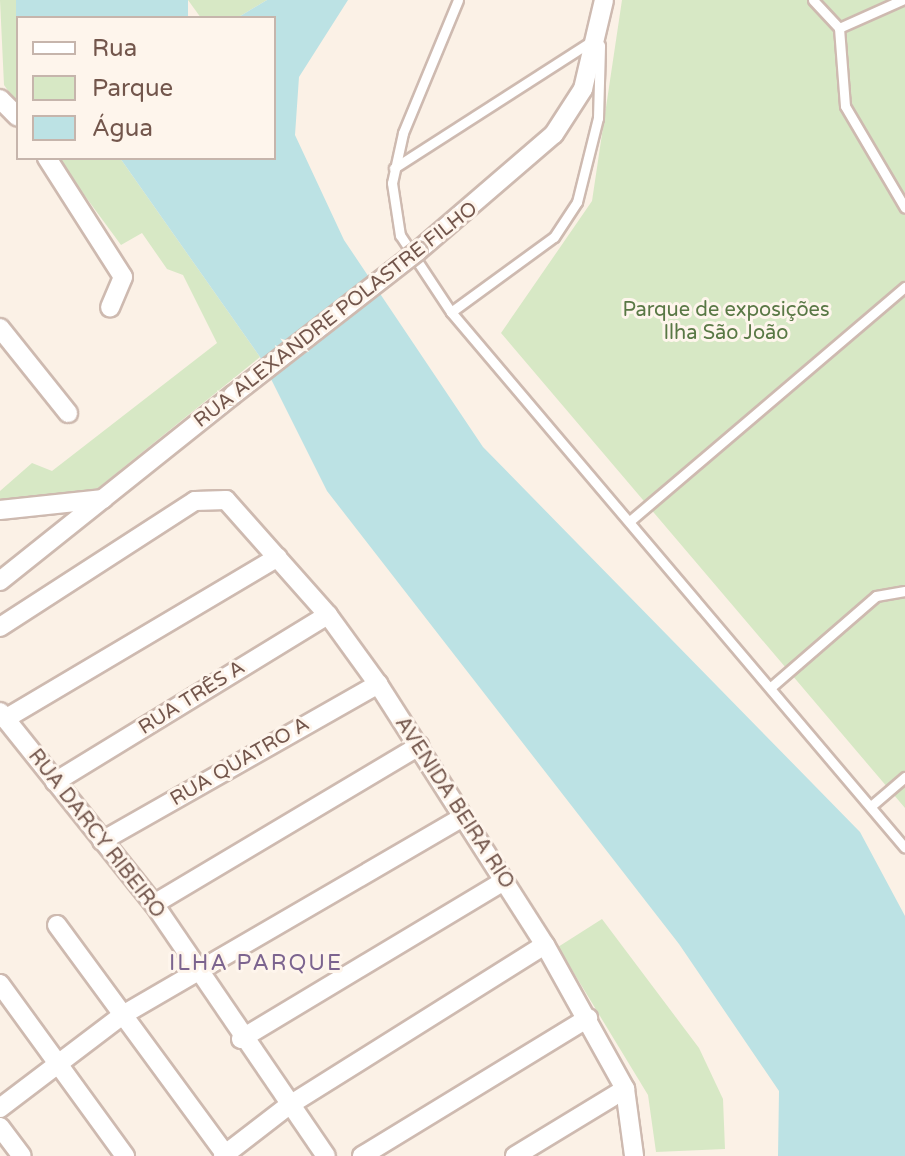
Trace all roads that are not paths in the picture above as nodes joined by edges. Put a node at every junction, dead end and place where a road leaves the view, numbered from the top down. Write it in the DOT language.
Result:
graph roads {
  1 [pos="458,0"];
  2 [pos="604,0"];
  3 [pos="813,0"];
  4 [pos="902,0"];
  5 [pos="839,28"];
  6 [pos="600,35"];
  7 [pos="0,99"];
  8 [pos="16,115"];
  9 [pos="48,160"];
  10 [pos="394,168"];
  11 [pos="905,208"];
  12 [pos="905,287"];
  13 [pos="110,307"];
  14 [pos="451,312"];
  15 [pos="0,328"];
  16 [pos="68,413"];
  17 [pos="110,497"];
  18 [pos="0,510"];
  19 [pos="631,520"];
  20 [pos="278,557"];
  21 [pos="0,581"];
  22 [pos="905,591"];
  23 [pos="328,615"];
  24 [pos="0,627"];
  25 [pos="378,684"];
  26 [pos="771,687"];
  27 [pos="3,715"];
  28 [pos="419,746"];
  29 [pos="905,777"];
  30 [pos="55,782"];
  31 [pos="871,806"];
  32 [pos="463,817"];
  33 [pos="102,841"];
  34 [pos="905,848"];
  35 [pos="504,881"];
  36 [pos="154,904"];
  37 [pos="57,925"];
  38 [pos="545,945"];
  39 [pos="196,970"];
  40 [pos="0,984"];
  41 [pos="121,1016"];
  42 [pos="588,1018"];
  43 [pos="241,1039"];
  44 [pos="58,1063"];
  45 [pos="625,1089"];
  46 [pos="288,1106"];
  47 [pos="0,1108"];
  48 [pos="0,1127"];
  49 [pos="224,1155"];
  50 [pos="22,1156"];
  51 [pos="125,1156"];
  52 [pos="326,1156"];
  53 [pos="362,1156"];
  54 [pos="515,1156"];
  55 [pos="634,1156"];
  1 -- 10 [label="lane"];
  2 -- 6 [label="street, RUA ALEXANDRE POLASTRE FILHO"];
  3 -- 5 [label="lane"];
  4 -- 5 [label="lane"];
  5 -- 11 [label="lane"];
  6 -- 10 [label="lane"];
  6 -- 14 [label="lane"];
  6 -- 17 [label="street, RUA ALEXANDRE POLASTRE FILHO, bridge"];
  7 -- 8 [label="street"];
  9 -- 13 [label="street"];
  10 -- 14 [label="lane"];
  12 -- 19 [label="lane"];
  14 -- 19 [label="lane"];
  15 -- 16 [label="street"];
  17 -- 18 [label="street"];
  17 -- 21 [label="street, RUA ALEXANDRE POLASTRE FILHO"];
  19 -- 26 [label="lane"];
  20 -- 23 [label="street, AVENIDA BEIRA RIO"];
  20 -- 24 [label="street, AVENIDA BEIRA RIO"];
  20 -- 27 [label="street"];
  22 -- 26 [label="lane"];
  23 -- 25 [label="street, AVENIDA BEIRA RIO"];
  23 -- 30 [label="street, RUA TRÊS A"];
  25 -- 28 [label="street, AVENIDA BEIRA RIO"];
  25 -- 33 [label="street, RUA QUATRO A"];
  26 -- 31 [label="lane"];
  27 -- 30 [label="street, RUA DARCY RIBEIRO"];
  28 -- 32 [label="street, AVENIDA BEIRA RIO"];
  28 -- 36 [label="street"];
  29 -- 31 [label="lane"];
  30 -- 33 [label="street, RUA DARCY RIBEIRO"];
  31 -- 34 [label="lane"];
  32 -- 35 [label="street, AVENIDA BEIRA RIO"];
  32 -- 39 [label="street"];
  33 -- 36 [label="street, RUA DARCY RIBEIRO"];
  35 -- 38 [label="street, AVENIDA BEIRA RIO"];
  35 -- 43 [label="street"];
  36 -- 39 [label="street, RUA DARCY RIBEIRO"];
  37 -- 41 [label="street"];
  38 -- 42 [label="street, AVENIDA BEIRA RIO"];
  38 -- 46 [label="street"];
  39 -- 41 [label="street"];
  39 -- 43 [label="street, RUA DARCY RIBEIRO"];
  40 -- 44 [label="street"];
  41 -- 44 [label="street"];
  41 -- 49 [label="street"];
  42 -- 45 [label="street, AVENIDA BEIRA RIO"];
  42 -- 53 [label="street"];
  43 -- 46 [label="street, RUA DARCY RIBEIRO"];
  44 -- 47 [label="street"];
  44 -- 51 [label="street"];
  45 -- 54 [label="street"];
  45 -- 55 [label="street, AVENIDA BEIRA RIO"];
  46 -- 49 [label="street"];
  46 -- 52 [label="street, RUA DARCY RIBEIRO"];
  48 -- 50 [label="street"];
}
